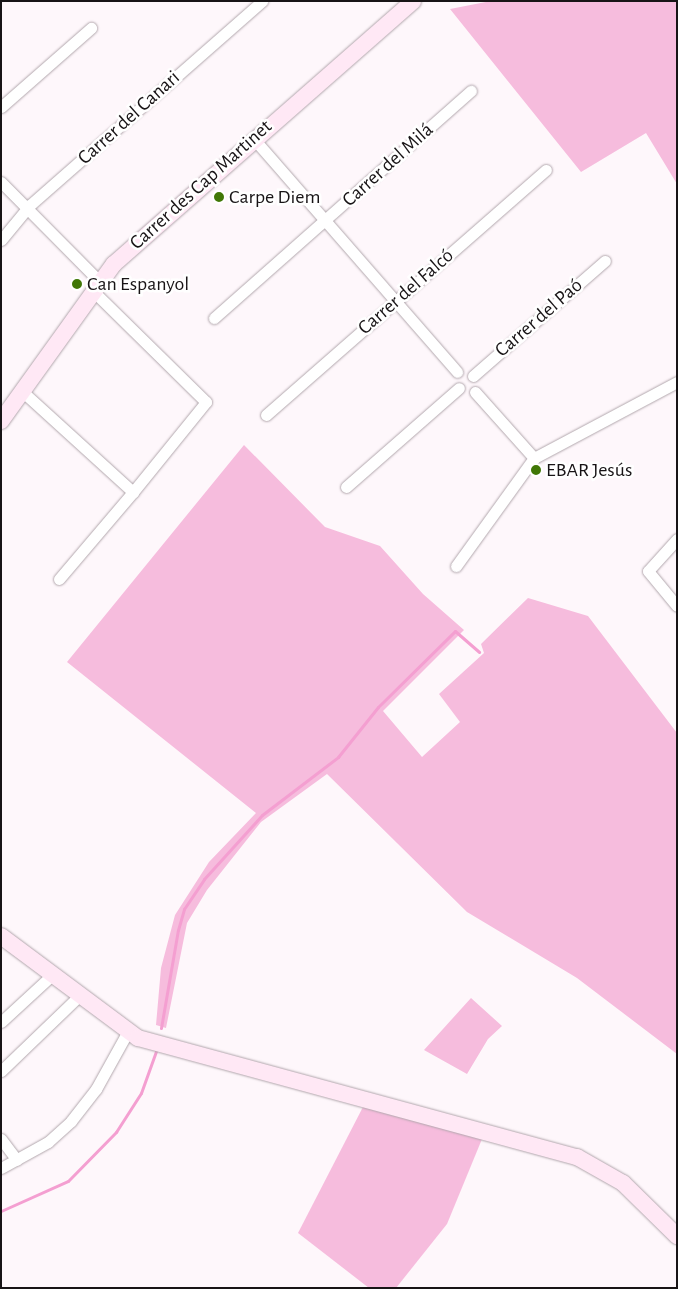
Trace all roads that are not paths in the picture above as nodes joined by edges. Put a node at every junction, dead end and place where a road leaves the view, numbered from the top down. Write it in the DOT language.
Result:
graph roads {
  1 [pos="262,1"];
  2 [pos="413,1"];
  3 [pos="91,28"];
  4 [pos="471,91"];
  5 [pos="1,107"];
  6 [pos="254,139"];
  7 [pos="546,170"];
  8 [pos="1,182"];
  9 [pos="28,209"];
  10 [pos="326,222"];
  11 [pos="1,240"];
  12 [pos="605,261"];
  13 [pos="98,287"];
  14 [pos="396,301"];
  15 [pos="214,318"];
  16 [pos="457,372"];
  17 [pos="473,376"];
  18 [pos="677,382"];
  19 [pos="459,388"];
  20 [pos="23,392"];
  21 [pos="475,392"];
  22 [pos="266,416"];
  23 [pos="2,419"];
  24 [pos="534,458"];
  25 [pos="346,488"];
  26 [pos="133,492"];
  27 [pos="677,539"];
  28 [pos="456,566"];
  29 [pos="59,579"];
  30 [pos="677,606"];
  31 [pos="1,936"];
  32 [pos="52,975"];
  33 [pos="79,996"];
  34 [pos="1,1022"];
  35 [pos="127,1032"];
  36 [pos="1,1072"];
  37 [pos="1,1139"];
  38 [pos="17,1160"];
  39 [pos="1,1168"];
  40 [pos="677,1236"];
  1 -- 9 [label="street, Carrer del Canari"];
  2 -- 6 [label="street, Carrer des Cap Martinet"];
  3 -- 5 [label="street"];
  4 -- 10 [label="street, Carrer del Milá"];
  6 -- 10 [label="street"];
  6 -- 13 [label="street, Carrer des Cap Martinet"];
  7 -- 14 [label="street, Carrer del Falcó"];
  8 -- 9 [label="street"];
  9 -- 11 [label="street, Carrer del Canari"];
  9 -- 13 [label="street"];
  10 -- 14 [label="street"];
  10 -- 15 [label="street, Carrer del Milá"];
  12 -- 17 [label="street, Carrer del Paó"];
  13 -- 20 [label="street, Carrer des Cap Martinet"];
  13 -- 26 [label="street"];
  14 -- 16 [label="street"];
  14 -- 22 [label="street, Carrer del Falcó"];
  16 -- 17 [label="street"];
  16 -- 19 [label="street"];
  17 -- 21 [label="street"];
  18 -- 24 [label="street"];
  19 -- 21 [label="street"];
  19 -- 25 [label="street"];
  20 -- 23 [label="street, Carrer des Cap Martinet"];
  20 -- 26 [label="street"];
  21 -- 24 [label="street"];
  24 -- 28 [label="street"];
  26 -- 29 [label="street"];
  27 -- 30 [label="street"];
  31 -- 32 [label="street"];
  32 -- 33 [label="street"];
  32 -- 34 [label="street"];
  33 -- 35 [label="street"];
  33 -- 36 [label="street"];
  35 -- 38 [label="street"];
  35 -- 40 [label="street"];
  37 -- 38 [label="street"];
  38 -- 39 [label="street"];
}
